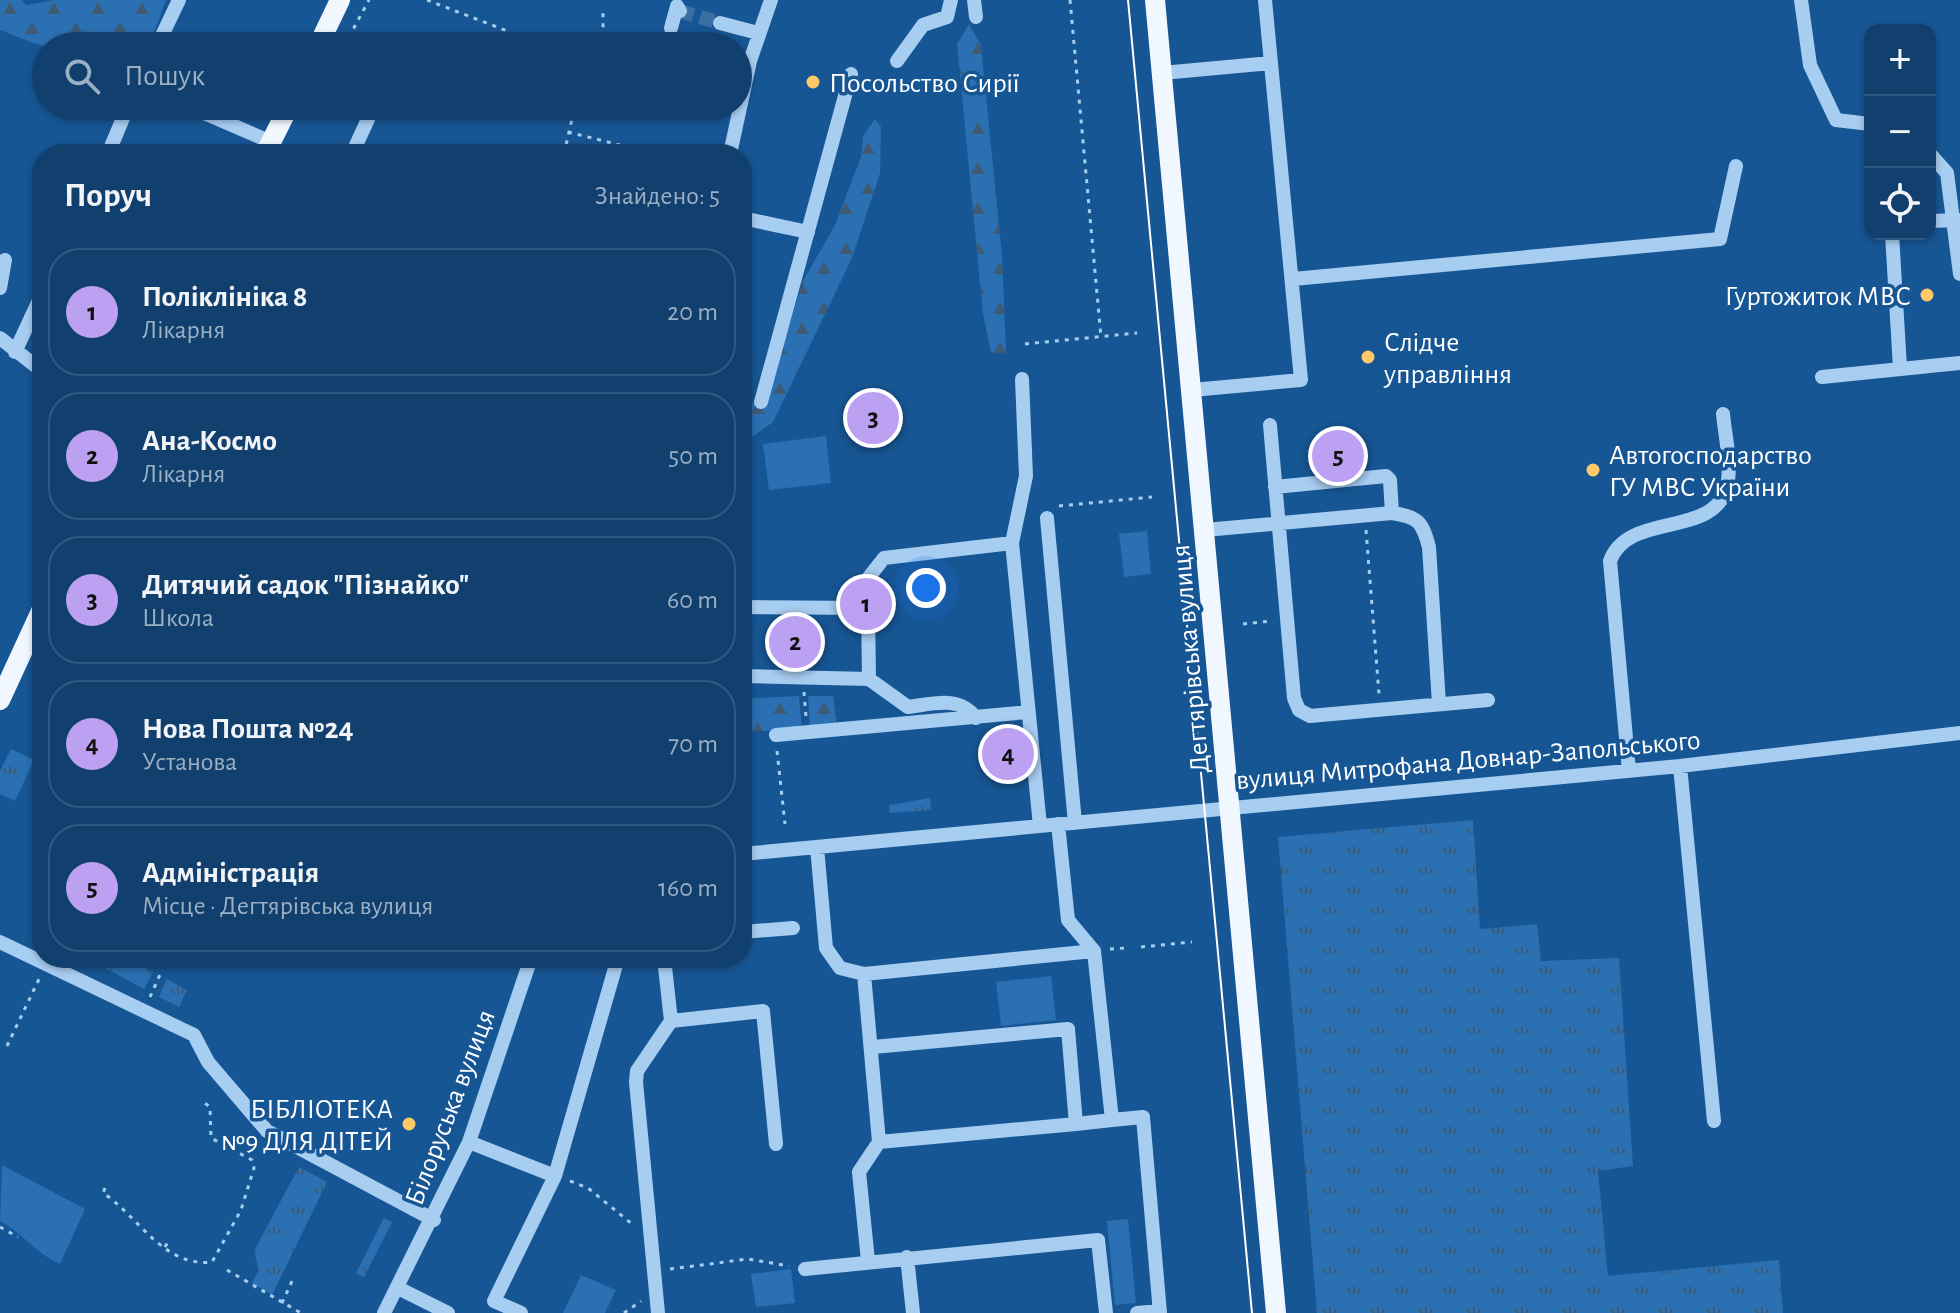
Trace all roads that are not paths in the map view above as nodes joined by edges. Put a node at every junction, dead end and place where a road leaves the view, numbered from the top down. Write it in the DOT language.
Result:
graph roads {
  1 [pos="179,0"];
  2 [pos="340,0"];
  3 [pos="771,0"];
  4 [pos="951,0"];
  5 [pos="974,0"];
  6 [pos="1155,0"];
  7 [pos="1265,0"];
  8 [pos="1801,0"];
  9 [pos="680,11"];
  10 [pos="976,17"];
  11 [pos="720,23"];
  12 [pos="671,28"];
  13 [pos="164,32"];
  14 [pos="325,32"];
  15 [pos="758,33"];
  16 [pos="752,59"];
  17 [pos="897,61"];
  18 [pos="1271,63"];
  19 [pos="1162,73"];
  20 [pos="851,74"];
  21 [pos="122,120"];
  22 [pos="217,120"];
  23 [pos="282,120"];
  24 [pos="368,120"];
  25 [pos="738,120"];
  26 [pos="1864,123"];
  27 [pos="112,144"];
  28 [pos="261,144"];
  29 [pos="270,144"];
  30 [pos="357,144"];
  31 [pos="732,144"];
  32 [pos="1936,161"];
  33 [pos="1736,166"];
  34 [pos="752,220"];
  35 [pos="1957,220"];
  36 [pos="1936,221"];
  37 [pos="808,232"];
  38 [pos="1892,240"];
  39 [pos="5,260"];
  40 [pos="1960,274"];
  41 [pos="1293,279"];
  42 [pos="0,288"];
  43 [pos="32,315"];
  44 [pos="0,338"];
  45 [pos="15,352"];
  46 [pos="1960,363"];
  47 [pos="32,364"];
  48 [pos="1900,368"];
  49 [pos="1822,377"];
  50 [pos="1022,379"];
  51 [pos="1192,390"];
  52 [pos="761,402"];
  53 [pos="1723,414"];
  54 [pos="1270,425"];
  55 [pos="1275,487"];
  56 [pos="1392,513"];
  57 [pos="1047,518"];
  58 [pos="1278,522"];
  59 [pos="1205,530"];
  60 [pos="1012,543"];
  61 [pos="752,607"];
  62 [pos="868,608"];
  63 [pos="32,631"];
  64 [pos="752,676"];
  65 [pos="869,679"];
  66 [pos="0,700"];
  67 [pos="1488,700"];
  68 [pos="1439,704"];
  69 [pos="1028,712"];
  70 [pos="976,718"];
  71 [pos="1960,733"];
  72 [pos="776,735"];
  73 [pos="1680,766"];
  74 [pos="1629,771"];
  75 [pos="1231,807"];
  76 [pos="1075,823"];
  77 [pos="1058,824"];
  78 [pos="1040,826"];
  79 [pos="817,847"];
  80 [pos="752,853"];
  81 [pos="793,928"];
  82 [pos="752,931"];
  83 [pos="0,942"];
  84 [pos="1094,951"];
  85 [pos="32,957"];
  86 [pos="54,968"];
  87 [pos="528,968"];
  88 [pos="615,968"];
  89 [pos="665,968"];
  90 [pos="864,974"];
  91 [pos="671,1021"];
  92 [pos="873,1047"];
  93 [pos="1112,1120"];
  94 [pos="1714,1121"];
  95 [pos="1076,1124"];
  96 [pos="469,1142"];
  97 [pos="879,1142"];
  98 [pos="776,1144"];
  99 [pos="555,1176"];
  100 [pos="434,1220"];
  101 [pos="907,1257"];
  102 [pos="868,1261"];
  103 [pos="805,1269"];
  104 [pos="398,1288"];
  105 [pos="1160,1312"];
  106 [pos="384,1313"];
  107 [pos="448,1313"];
  108 [pos="521,1313"];
  109 [pos="658,1313"];
  110 [pos="913,1313"];
  111 [pos="1106,1313"];
  112 [pos="1137,1313"];
  113 [pos="1276,1313"];
  1 -- 13 [label="street"];
  2 -- 14 [label="main road"];
  3 -- 15 [label="street"];
  4 -- 17 [label="street"];
  5 -- 10 [label="street"];
  6 -- 19 [label="main road, Дегтярівська вулиця"];
  7 -- 18 [label="street"];
  8 -- 26 [label="street"];
  9 -- 12 [label="street"];
  11 -- 15 [label="street"];
  15 -- 16 [label="street"];
  18 -- 19 [label="street"];
  18 -- 41 [label="street"];
  19 -- 51 [label="main road, Дегтярівська вулиця"];
  20 -- 37 [label="street"];
  21 -- 27 [label="street"];
  22 -- 28 [label="street"];
  23 -- 29 [label="main road"];
  24 -- 30 [label="street"];
  25 -- 31 [label="street"];
  32 -- 35 [label="street"];
  33 -- 41 [label="street"];
  34 -- 37 [label="street"];
  35 -- 36 [label="street"];
  35 -- 40 [label="street"];
  37 -- 52 [label="street"];
  38 -- 48 [label="street"];
  39 -- 42 [label="street"];
  41 -- 51 [label="street"];
  43 -- 45 [label="street"];
  44 -- 45 [label="street"];
  45 -- 47 [label="street"];
  46 -- 48 [label="street"];
  48 -- 49 [label="street"];
  50 -- 60 [label="street"];
  51 -- 59 [label="main road, Дегтярівська вулиця"];
  53 -- 74 [label="street"];
  54 -- 55 [label="street"];
  55 -- 56 [label="street"];
  55 -- 58 [label="street"];
  56 -- 58 [label="street"];
  56 -- 68 [label="street"];
  57 -- 76 [label="street"];
  58 -- 59 [label="street"];
  58 -- 68 [label="street"];
  59 -- 75 [label="main road, Дегтярівська вулиця"];
  60 -- 62 [label="street"];
  60 -- 69 [label="street"];
  61 -- 62 [label="street"];
  62 -- 65 [label="street"];
  63 -- 66 [label="main road"];
  64 -- 65 [label="street"];
  65 -- 70 [label="street"];
  67 -- 68 [label="street"];
  69 -- 70 [label="street"];
  69 -- 78 [label="street"];
  70 -- 72 [label="street"];
  71 -- 73 [label="street, вулиця Митрофана Довнар-Запольського"];
  73 -- 74 [label="street, вулиця Митрофана Довнар-Запольського"];
  73 -- 94 [label="street"];
  74 -- 75 [label="street, вулиця Митрофана Довнар-Запольського"];
  75 -- 76 [label="street, вулиця Митрофана Довнар-Запольського"];
  75 -- 113 [label="main road, Дегтярівська вулиця"];
  76 -- 77 [label="street, вулиця Митрофана Довнар-Запольського"];
  77 -- 78 [label="street, вулиця Митрофана Довнар-Запольського"];
  77 -- 84 [label="street"];
  78 -- 79 [label="street, вулиця Митрофана Довнар-Запольського"];
  79 -- 80 [label="street, вулиця Митрофана Довнар-Запольського"];
  79 -- 90 [label="street"];
  81 -- 82 [label="street"];
  83 -- 85 [label="street"];
  84 -- 90 [label="street"];
  84 -- 93 [label="street"];
  86 -- 100 [label="street"];
  87 -- 96 [label="street, Білоруська вулиця"];
  88 -- 99 [label="street"];
  89 -- 91 [label="street"];
  90 -- 92 [label="street"];
  91 -- 98 [label="street"];
  91 -- 109 [label="street"];
  92 -- 95 [label="street"];
  92 -- 97 [label="street"];
  93 -- 95 [label="street"];
  93 -- 105 [label="street"];
  95 -- 97 [label="street"];
  96 -- 99 [label="street"];
  96 -- 100 [label="street, Білоруська вулиця"];
  97 -- 102 [label="street"];
  99 -- 108 [label="street"];
  100 -- 104 [label="street, Білоруська вулиця"];
  101 -- 102 [label="street"];
  101 -- 110 [label="street"];
  101 -- 111 [label="street"];
  102 -- 103 [label="street"];
  104 -- 106 [label="street, Білоруська вулиця"];
  104 -- 107 [label="street"];
  105 -- 112 [label="street"];
}
